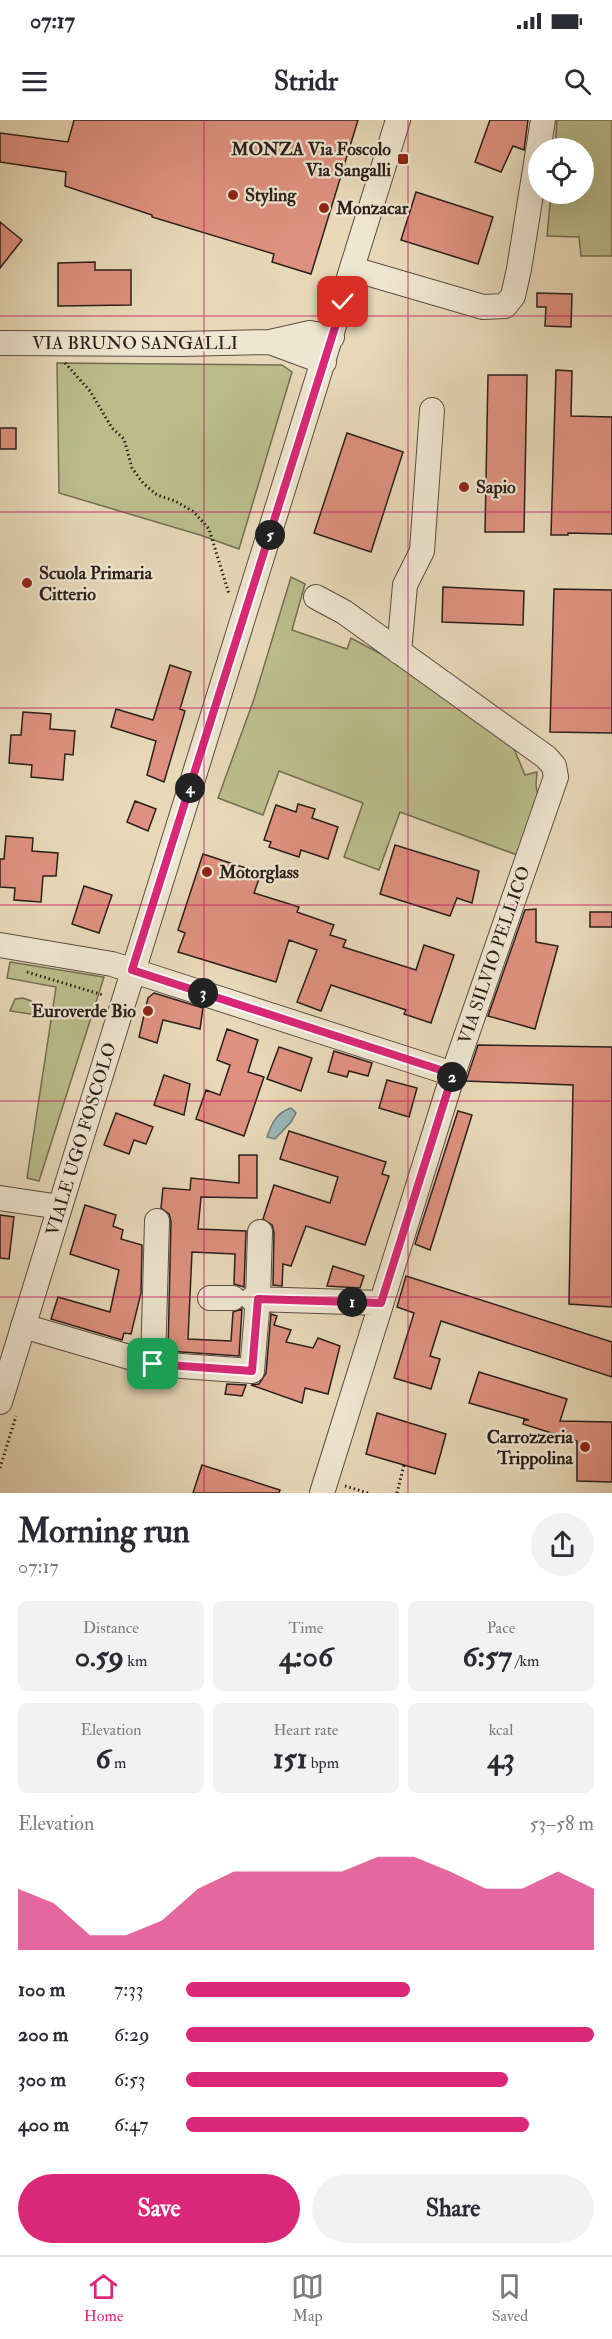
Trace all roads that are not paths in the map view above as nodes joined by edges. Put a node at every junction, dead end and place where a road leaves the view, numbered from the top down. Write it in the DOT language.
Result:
graph roads {
  1 [pos="398,120"];
  2 [pos="543,120"];
  3 [pos="353,269"];
  4 [pos="332,337"];
  5 [pos="270,342"];
  6 [pos="0,343"];
  7 [pos="324,362"];
  8 [pos="432,410"];
  9 [pos="316,597"];
  10 [pos="399,652"];
  11 [pos="0,945"];
  12 [pos="132,970"];
  13 [pos="453,1074"];
  14 [pos="0,1198"];
  15 [pos="60,1207"];
  16 [pos="157,1221"];
  17 [pos="260,1232"];
  18 [pos="238,1299"];
  19 [pos="381,1303"];
  20 [pos="23,1326"];
  21 [pos="153,1364"];
  22 [pos="0,1402"];
  23 [pos="322,1493"];
  1 -- 3 [label="street, VIALE UGO FOSCOLO"];
  2 -- 3 [label="street"];
  3 -- 4 [label="street, VIALE UGO FOSCOLO"];
  4 -- 5 [label="street, VIA BRUNO SANGALLI"];
  4 -- 7 [label="street, VIALE UGO FOSCOLO"];
  5 -- 6 [label="street, VIA BRUNO SANGALLI"];
  5 -- 7 [label="street, VIA BRUNO SANGALLI"];
  7 -- 12 [label="street, VIALE UGO FOSCOLO"];
  8 -- 10 [label="street"];
  9 -- 10 [label="street, VIA SILVIO PELLICO"];
  10 -- 13 [label="street, VIA SILVIO PELLICO"];
  11 -- 12 [label="street"];
  12 -- 13 [label="street"];
  12 -- 15 [label="street, VIALE UGO FOSCOLO"];
  13 -- 19 [label="street, VIA SILVIO PELLICO"];
  14 -- 15 [label="street"];
  15 -- 20 [label="street, VIALE UGO FOSCOLO"];
  16 -- 21 [label="street"];
  17 -- 18 [label="street"];
  18 -- 19 [label="street"];
  18 -- 21 [label="street"];
  19 -- 23 [label="street, VIA SILVIO PELLICO"];
  20 -- 21 [label="street"];
  20 -- 22 [label="street, VIALE UGO FOSCOLO"];
}
